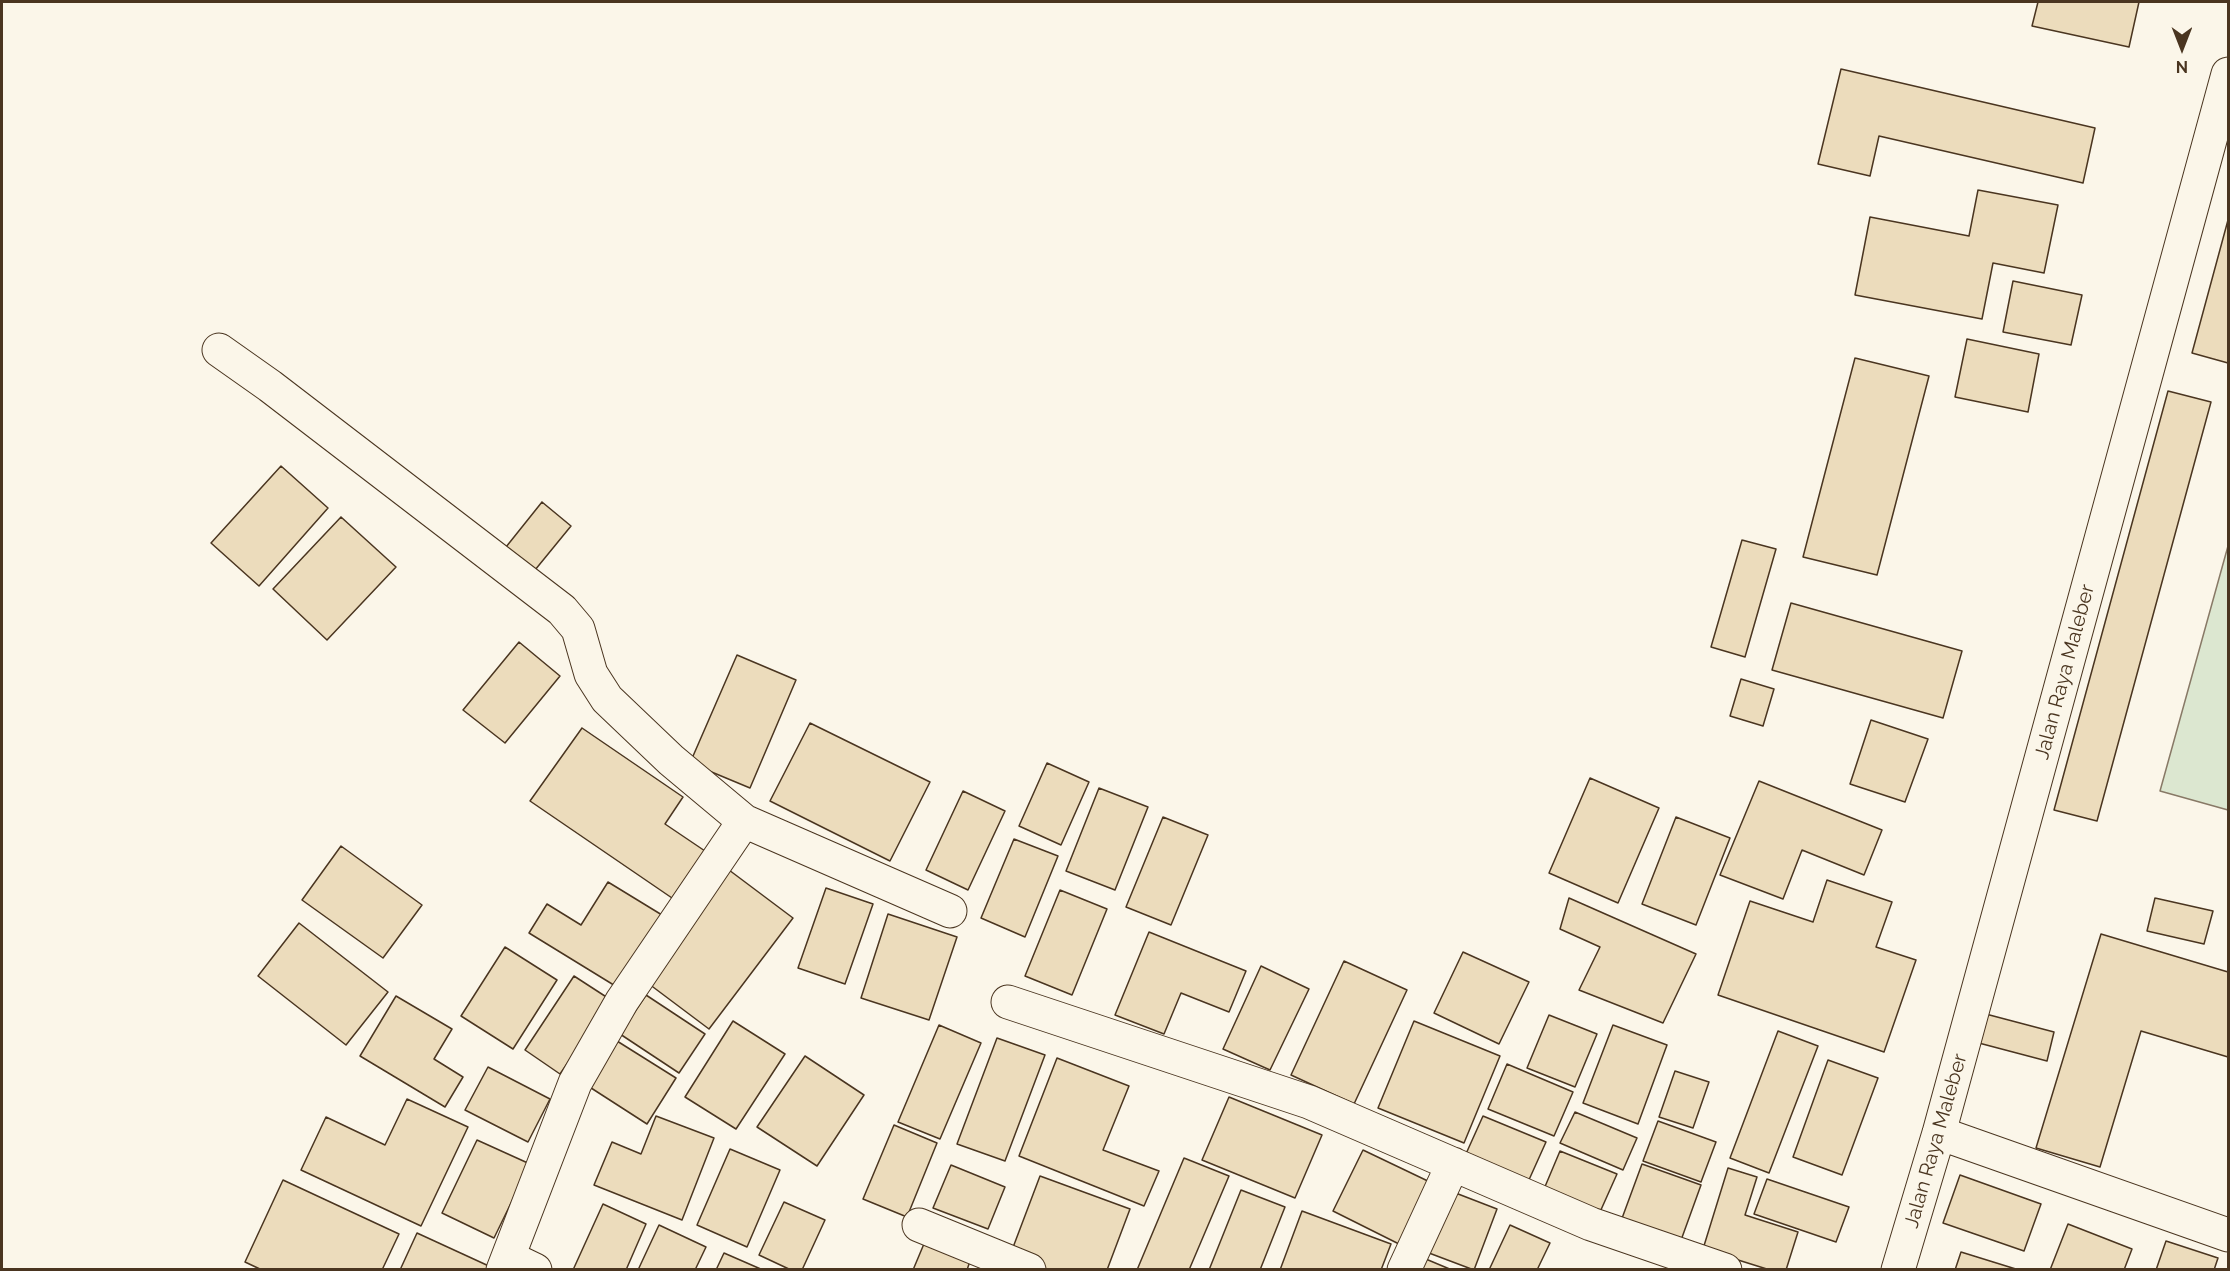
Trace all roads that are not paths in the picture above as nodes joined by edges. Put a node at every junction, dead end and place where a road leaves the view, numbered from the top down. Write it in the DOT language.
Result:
graph roads {
  1 [pos="2229,74"];
  2 [pos="219,350"];
  3 [pos="744,821"];
  4 [pos="950,911"];
  5 [pos="1008,1002"];
  6 [pos="1939,1133"];
  7 [pos="1453,1164"];
  8 [pos="919,1225"];
  9 [pos="2229,1235"];
  10 [pos="515,1265"];
  11 [pos="1029,1269"];
  12 [pos="1404,1269"];
  13 [pos="1725,1269"];
  14 [pos="1898,1269"];
  1 -- 6 [label="street, Jalan Raya Maleber"];
  2 -- 3 [label="street"];
  3 -- 4 [label="street"];
  3 -- 10 [label="street"];
  5 -- 7 [label="street"];
  6 -- 9 [label="street"];
  6 -- 14 [label="street, Jalan Raya Maleber"];
  7 -- 12 [label="street"];
  7 -- 13 [label="street"];
  8 -- 11 [label="street"];
}
